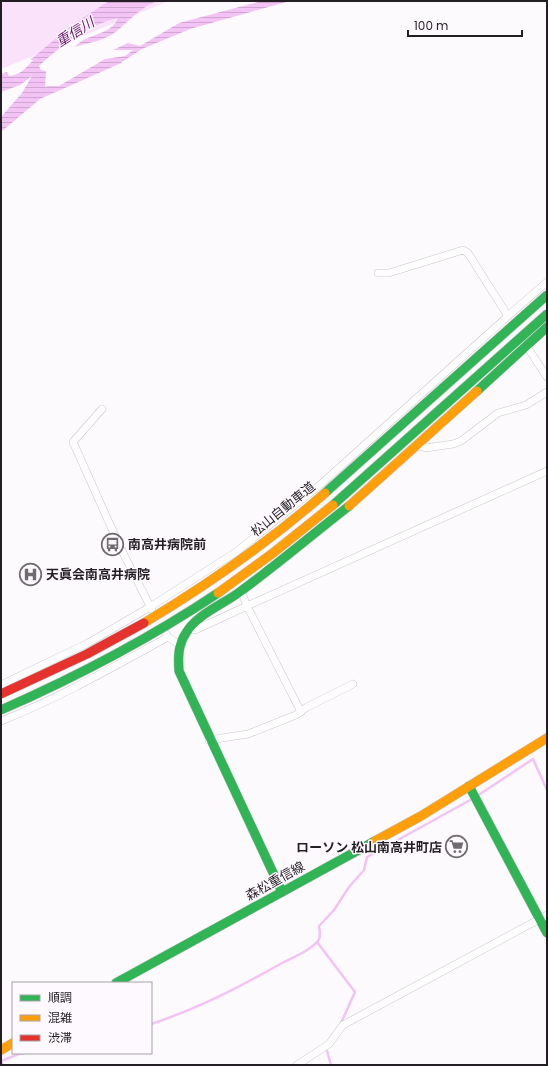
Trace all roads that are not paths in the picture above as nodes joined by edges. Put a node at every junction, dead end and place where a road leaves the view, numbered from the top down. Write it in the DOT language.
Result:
graph roads {
  1 [pos="378,273"];
  2 [pos="547,282"];
  3 [pos="547,295"];
  4 [pos="547,314"];
  5 [pos="508,316"];
  6 [pos="547,327"];
  7 [pos="526,345"];
  8 [pos="547,377"];
  9 [pos="547,392"];
  10 [pos="102,409"];
  11 [pos="416,445"];
  12 [pos="547,471"];
  13 [pos="240,591"];
  14 [pos="247,606"];
  15 [pos="150,607"];
  16 [pos="190,628"];
  17 [pos="168,637"];
  18 [pos="180,645"];
  19 [pos="353,684"];
  20 [pos="1,685"];
  21 [pos="1,694"];
  22 [pos="1,710"];
  23 [pos="301,712"];
  24 [pos="1,721"];
  25 [pos="547,738"];
  26 [pos="209,740"];
  27 [pos="470,786"];
  28 [pos="282,892"];
  29 [pos="543,917"];
  30 [pos="547,933"];
  31 [pos="118,982"];
  32 [pos="12,1044"];
  33 [pos="1,1050"];
  34 [pos="297,1065"];
  1 -- 5 [label="street"];
  2 -- 5 [label="street"];
  3 -- 21 [label="main road, 松山自動車道, bridge"];
  4 -- 22 [label="main road, bridge"];
  5 -- 15 [label="street"];
  6 -- 7 [label="main road"];
  7 -- 8 [label="street"];
  7 -- 11 [label="main road"];
  9 -- 11 [label="street"];
  10 -- 15 [label="street"];
  11 -- 13 [label="main road"];
  12 -- 14 [label="street"];
  13 -- 14 [label="street"];
  13 -- 16 [label="main road"];
  14 -- 16 [label="street"];
  14 -- 23 [label="street"];
  15 -- 17 [label="street"];
  15 -- 20 [label="street"];
  16 -- 18 [label="main road"];
  17 -- 18 [label="street"];
  17 -- 24 [label="street"];
  18 -- 26 [label="main road"];
  19 -- 23 [label="street"];
  23 -- 26 [label="street"];
  25 -- 27 [label="main road, 森松重信線"];
  26 -- 28 [label="main road"];
  27 -- 28 [label="main road, 森松重信線"];
  27 -- 29 [label="main road"];
  28 -- 31 [label="main road, 森松重信線"];
  29 -- 30 [label="main road"];
  29 -- 34 [label="street"];
  32 -- 33 [label="main road"];
}
